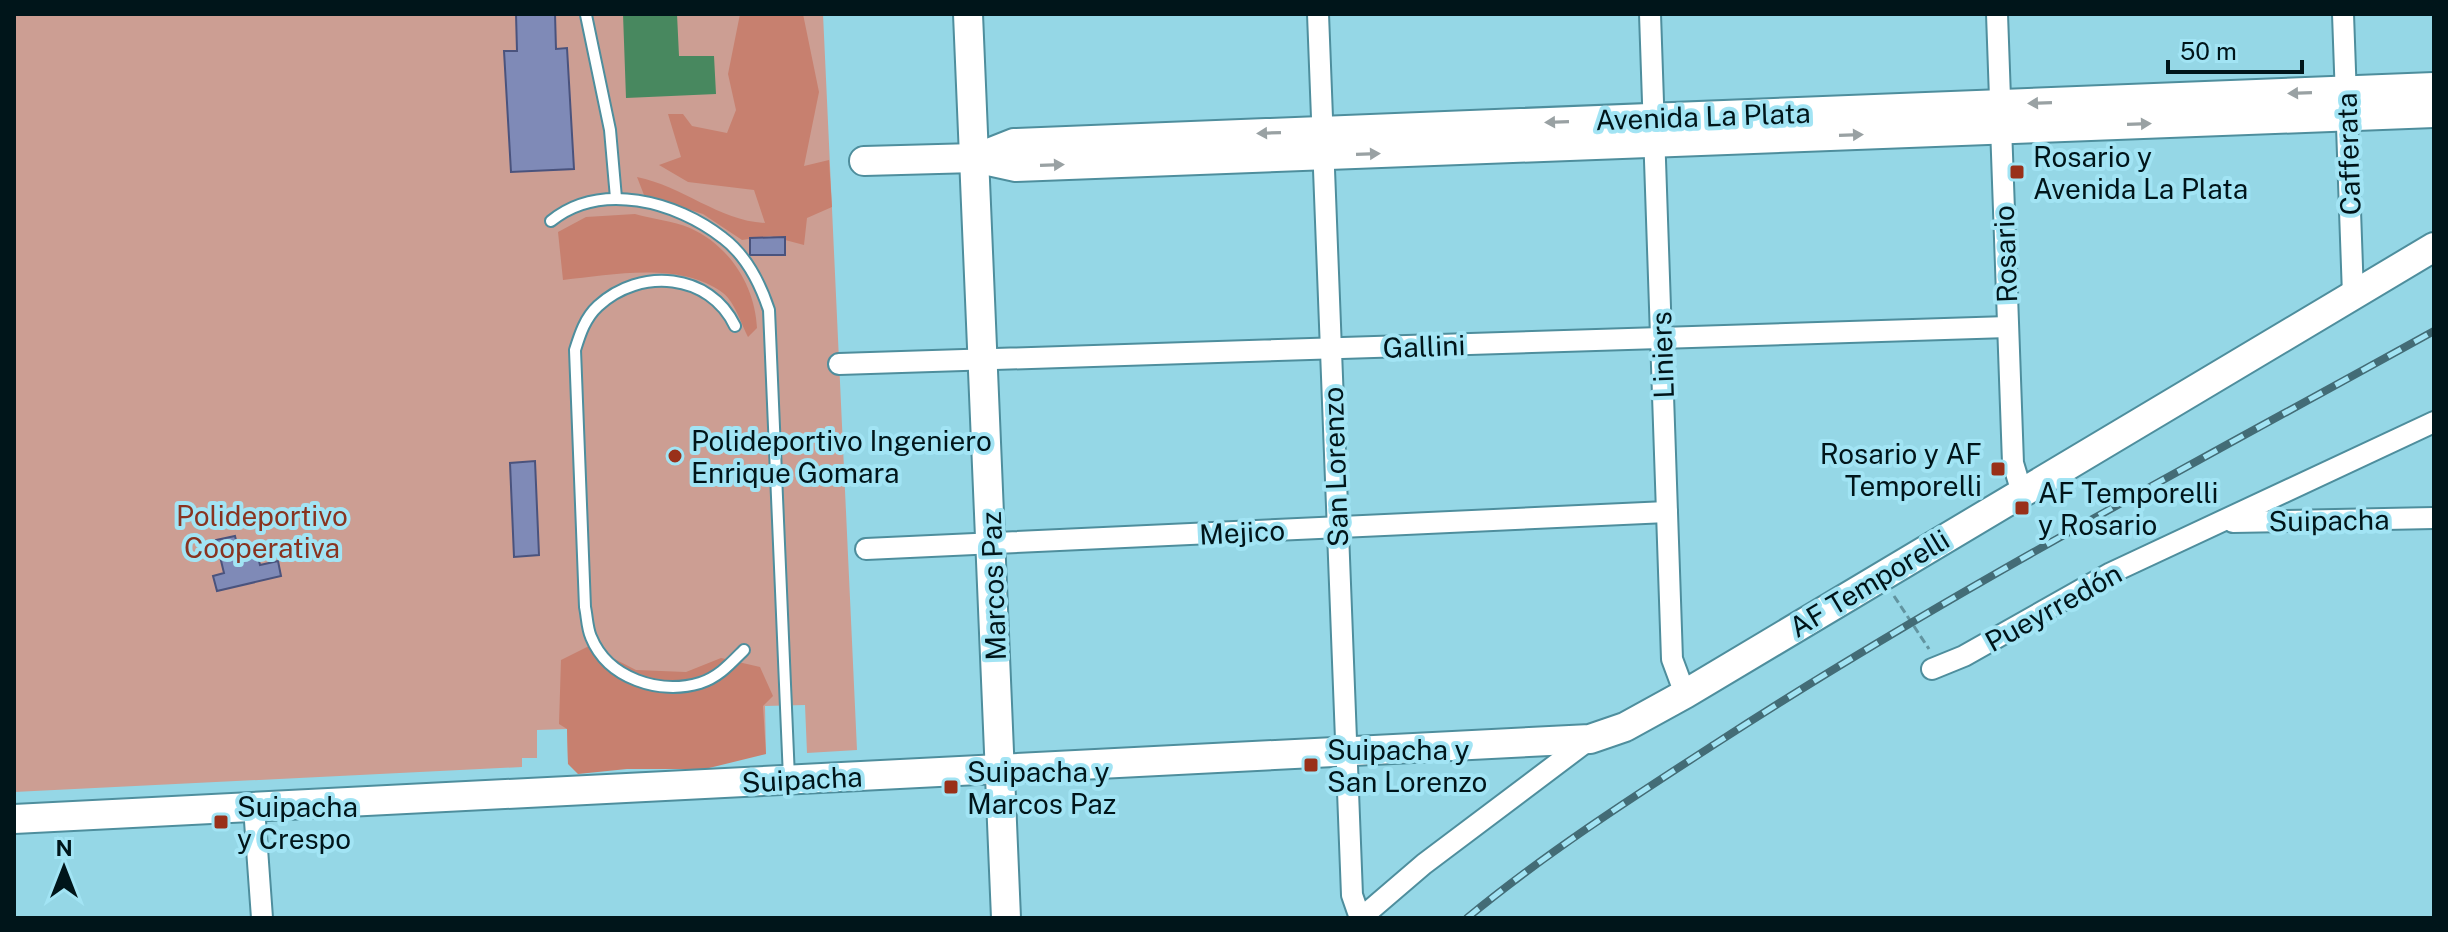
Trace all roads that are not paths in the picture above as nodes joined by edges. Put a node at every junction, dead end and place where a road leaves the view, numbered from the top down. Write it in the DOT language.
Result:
graph roads {
  1 [pos="968,14"];
  2 [pos="1318,14"];
  3 [pos="1650,14"];
  4 [pos="1997,14"];
  5 [pos="2343,14"];
  6 [pos="586,15"];
  7 [pos="2434,87"];
  8 [pos="2346,104"];
  9 [pos="2434,113"];
  10 [pos="2001,117"];
  11 [pos="1654,130"];
  12 [pos="1323,143"];
  13 [pos="975,158"];
  14 [pos="864,161"];
  15 [pos="616,198"];
  16 [pos="551,221"];
  17 [pos="2434,247"];
  18 [pos="2353,295"];
  19 [pos="735,326"];
  20 [pos="2008,327"];
  21 [pos="1661,338"];
  22 [pos="1331,349"];
  23 [pos="984,360"];
  24 [pos="839,364"];
  25 [pos="2434,422"];
  26 [pos="2022,493"];
  27 [pos="1667,512"];
  28 [pos="2434,518"];
  29 [pos="2225,522"];
  30 [pos="1338,528"];
  31 [pos="993,544"];
  32 [pos="866,549"];
  33 [pos="744,650"];
  34 [pos="1932,669"];
  35 [pos="1685,694"];
  36 [pos="1590,739"];
  37 [pos="1347,752"];
  38 [pos="998,769"];
  39 [pos="789,779"];
  40 [pos="254,807"];
  41 [pos="14,819"];
  42 [pos="262,918"];
  43 [pos="1006,918"];
  44 [pos="1361,918"];
  1 -- 13 [label="street, Marcos Paz"];
  2 -- 12 [label="street, San Lorenzo"];
  3 -- 11 [label="street, Liniers"];
  4 -- 10 [label="street, Rosario"];
  5 -- 8 [label="street, Cafferata"];
  6 -- 15 [label="lane"];
  7 -- 8 [label="street, Avenida La Plata"];
  8 -- 9 [label="street, Avenida La Plata"];
  8 -- 10 [label="street, Avenida La Plata"];
  8 -- 18 [label="street, Cafferata"];
  10 -- 11 [label="street, Avenida La Plata"];
  10 -- 20 [label="street, Rosario"];
  11 -- 12 [label="street, Avenida La Plata"];
  11 -- 21 [label="street, Liniers"];
  12 -- 13 [label="street, Avenida La Plata"];
  12 -- 22 [label="street, San Lorenzo"];
  13 -- 14 [label="street, Avenida La Plata"];
  13 -- 23 [label="street, Marcos Paz"];
  15 -- 16 [label="lane"];
  15 -- 39 [label="lane"];
  17 -- 18 [label="street, AF Temporelli"];
  18 -- 26 [label="street, AF Temporelli"];
  19 -- 33 [label="lane"];
  20 -- 21 [label="street, Gallini"];
  20 -- 26 [label="street, Rosario"];
  21 -- 22 [label="street, Gallini"];
  21 -- 27 [label="street, Liniers"];
  22 -- 23 [label="street, Gallini"];
  22 -- 30 [label="street, San Lorenzo"];
  23 -- 24 [label="street, Gallini"];
  23 -- 31 [label="street, Marcos Paz"];
  25 -- 29 [label="street, Pueyrredón"];
  26 -- 35 [label="street, AF Temporelli"];
  27 -- 30 [label="street, Mejico"];
  27 -- 35 [label="street, Liniers"];
  28 -- 29 [label="street, Suipacha"];
  29 -- 34 [label="street, Pueyrredón"];
  30 -- 31 [label="street, Mejico"];
  30 -- 37 [label="street, San Lorenzo"];
  31 -- 32 [label="street, Mejico"];
  31 -- 38 [label="street, Marcos Paz"];
  35 -- 36 [label="street, AF Temporelli"];
  36 -- 37 [label="street, Suipacha"];
  36 -- 44 [label="street"];
  37 -- 38 [label="street, Suipacha"];
  37 -- 44 [label="street, San Lorenzo"];
  38 -- 39 [label="street, Suipacha"];
  38 -- 43 [label="street, Marcos Paz"];
  39 -- 40 [label="street, Suipacha"];
  40 -- 41 [label="street, Suipacha"];
  40 -- 42 [label="street"];
}
